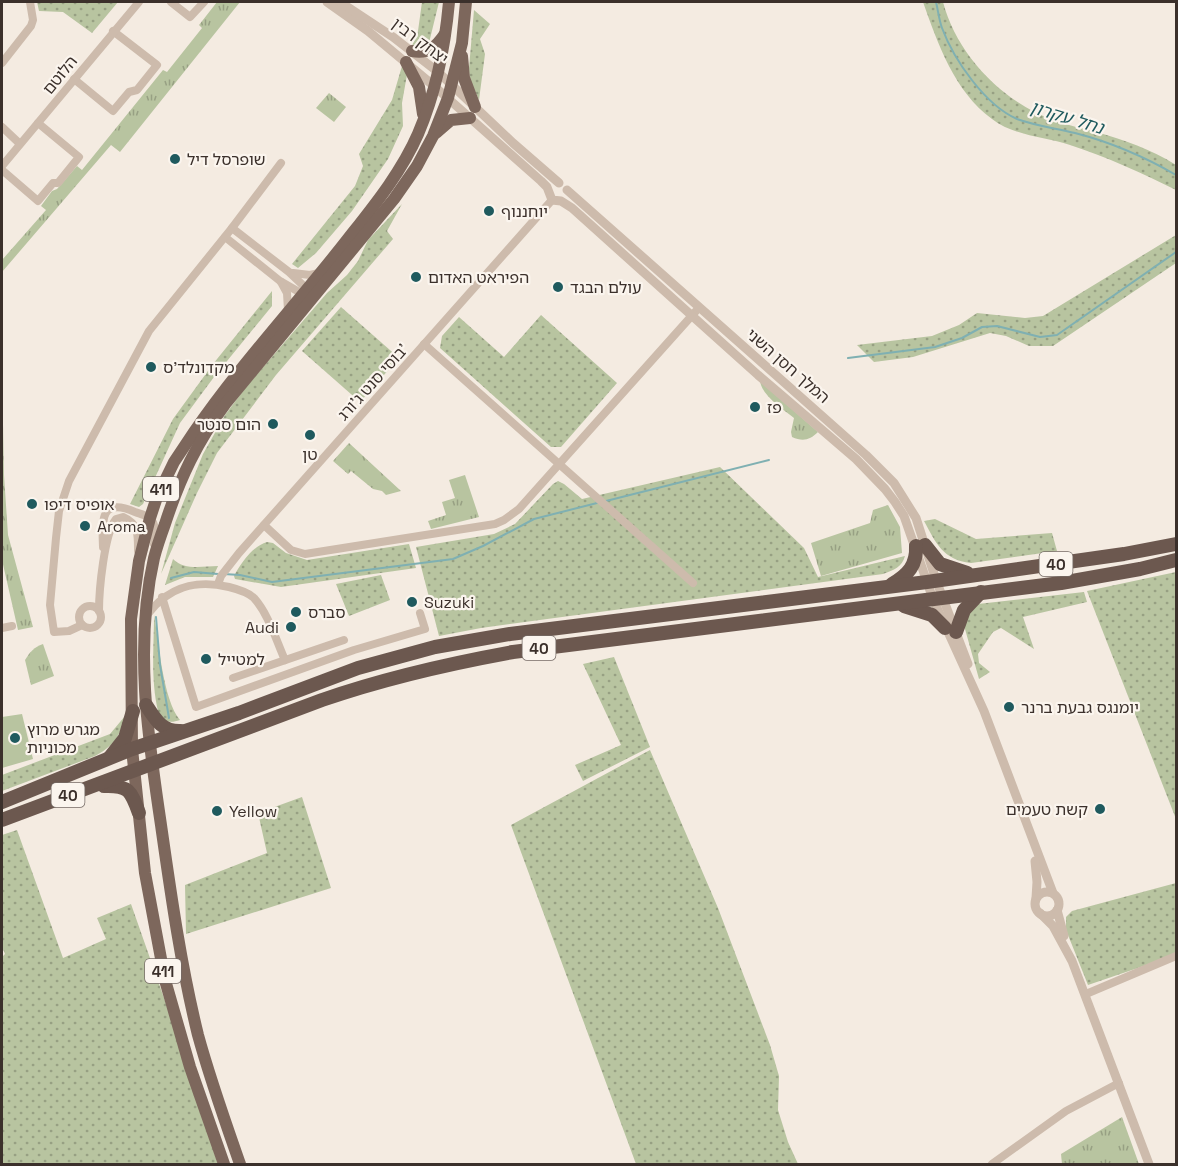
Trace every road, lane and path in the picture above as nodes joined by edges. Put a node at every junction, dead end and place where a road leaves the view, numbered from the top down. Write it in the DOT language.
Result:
graph roads {
  1 [pos="30,2"];
  2 [pos="139,2"];
  3 [pos="171,2"];
  4 [pos="204,2"];
  5 [pos="327,2"];
  6 [pos="340,2"];
  7 [pos="449,2"];
  8 [pos="466,2"];
  9 [pos="113,31"];
  10 [pos="446,33"];
  11 [pos="462,43"];
  12 [pos="409,57"];
  13 [pos="2,63"];
  14 [pos="438,72"];
  15 [pos="74,79"];
  16 [pos="451,84"];
  17 [pos="434,86"];
  18 [pos="448,98"];
  19 [pos="472,112"];
  20 [pos="423,122"];
  21 [pos="38,123"];
  22 [pos="2,128"];
  23 [pos="433,136"];
  24 [pos="19,143"];
  25 [pos="281,163"];
  26 [pos="2,168"];
  27 [pos="559,183"];
  28 [pos="567,190"];
  29 [pos="554,197"];
  30 [pos="232,228"];
  31 [pos="225,237"];
  32 [pos="325,268"];
  33 [pos="289,272"];
  34 [pos="280,281"];
  35 [pos="308,294"];
  36 [pos="699,308"];
  37 [pos="286,316"];
  38 [pos="692,316"];
  39 [pos="424,344"];
  40 [pos="559,464"];
  41 [pos="150,518"];
  42 [pos="264,525"];
  43 [pos="1176,544"];
  44 [pos="920,546"];
  45 [pos="104,558"];
  46 [pos="154,558"];
  47 [pos="1176,560"];
  48 [pos="138,561"];
  49 [pos="978,574"];
  50 [pos="932,581"];
  51 [pos="219,583"];
  52 [pos="693,583"];
  53 [pos="886,587"];
  54 [pos="101,588"];
  55 [pos="981,592"];
  56 [pos="162,597"];
  57 [pos="937,598"];
  58 [pos="890,605"];
  59 [pos="89,606"];
  60 [pos="99,611"];
  61 [pos="420,613"];
  62 [pos="146,616"];
  63 [pos="82,625"];
  64 [pos="12,626"];
  65 [pos="2,628"];
  66 [pos="951,630"];
  67 [pos="344,640"];
  68 [pos="285,660"];
  69 [pos="233,678"];
  70 [pos="146,705"];
  71 [pos="133,711"];
  72 [pos="189,730"];
  73 [pos="151,742"];
  74 [pos="132,749"];
  75 [pos="107,760"];
  76 [pos="152,764"];
  77 [pos="135,771"];
  78 [pos="90,787"];
  79 [pos="2,802"];
  80 [pos="139,813"];
  81 [pos="2,820"];
  82 [pos="1030,835"];
  83 [pos="1053,893"];
  84 [pos="1035,900"];
  85 [pos="1057,910"];
  86 [pos="1040,913"];
  87 [pos="1176,956"];
  88 [pos="1072,961"];
  89 [pos="1086,994"];
  90 [pos="1119,1083"];
  91 [pos="224,1164"];
  92 [pos="240,1164"];
  93 [pos="992,1164"];
  94 [pos="1149,1164"];
  1 -- 13 [label="street"];
  2 -- 9 [label="street, הלוטם"];
  3 -- 4 [label="street"];
  5 -- 12 [label="street, יצחק רבין"];
  6 -- 12 [label="street, יצחק רבין"];
  7 -- 10 [label="main road, 411"];
  8 -- 11 [label="main road, 411"];
  9 -- 15 [label="street, הלוטם"];
  9 -- 15 [label="street"];
  10 -- 12 [label="main road"];
  10 -- 14 [label="main road, 411"];
  11 -- 16 [label="main road, 411"];
  11 -- 19 [label="main road"];
  12 -- 14 [label="street, יצחק רבין"];
  12 -- 17 [label="street, יצחק רבין"];
  12 -- 20 [label="main road"];
  14 -- 16 [label="street, יצחק רבין"];
  14 -- 17 [label="main road, 411"];
  15 -- 21 [label="street, הלוטם"];
  16 -- 18 [label="main road, 411"];
  16 -- 19 [label="street, המלך חסן השני"];
  17 -- 18 [label="street, המלך חסן השני"];
  17 -- 20 [label="main road, 411"];
  18 -- 19 [label="street, המלך חסן השני"];
  18 -- 23 [label="main road, 411"];
  19 -- 23 [label="main road"];
  19 -- 27 [label="street, המלך חסן השני"];
  19 -- 29 [label="street, המלך חסן השני"];
  20 -- 32 [label="main road, 411"];
  21 -- 24 [label="street, הלוטם"];
  21 -- 26 [label="street"];
  22 -- 24 [label="street"];
  23 -- 35 [label="main road, 411"];
  24 -- 26 [label="street, הלוטם"];
  25 -- 30 [label="street"];
  27 -- 28 [label="street, המלך חסן השני"];
  27 -- 29 [label="street"];
  28 -- 29 [label="street"];
  28 -- 36 [label="street, המלך חסן השני"];
  29 -- 38 [label="street, המלך חסן השני"];
  29 -- 39 [label="street, בוסי סנט ג'ורג'"];
  30 -- 31 [label="street"];
  30 -- 33 [label="street"];
  31 -- 34 [label="street"];
  31 -- 63 [label="street"];
  32 -- 33 [label="street"];
  32 -- 35 [label="main road, 411"];
  33 -- 35 [label="street"];
  34 -- 35 [label="street"];
  34 -- 37 [label="street"];
  35 -- 37 [label="main road, 411"];
  35 -- 46 [label="main road, 411"];
  36 -- 38 [label="street"];
  36 -- 44 [label="street, המלך חסן השני"];
  37 -- 41 [label="main road, 411"];
  38 -- 40 [label="street"];
  38 -- 44 [label="street, המלך חסן השני"];
  39 -- 40 [label="street"];
  39 -- 42 [label="street, בוסי סנט ג'ורג'"];
  40 -- 42 [label="street"];
  40 -- 52 [label="street"];
  41 -- 45 [label="street"];
  41 -- 46 [label="street"];
  41 -- 48 [label="main road, 411"];
  42 -- 51 [label="street, בוסי סנט ג'ורג'"];
  43 -- 49 [label="highway, 40"];
  44 -- 49 [label="highway"];
  44 -- 50 [label="street, המלך חסן השני"];
  44 -- 53 [label="highway"];
  45 -- 48 [label="street"];
  45 -- 54 [label="street"];
  46 -- 62 [label="main road, 411"];
  47 -- 55 [label="highway, 40"];
  48 -- 71 [label="main road, 411"];
  49 -- 50 [label="highway, 40"];
  50 -- 53 [label="highway, 40"];
  50 -- 57 [label="street, המלך חסן השני"];
  51 -- 56 [label="street"];
  51 -- 68 [label="street"];
  53 -- 72 [label="highway, 40"];
  54 -- 59 [label="street"];
  54 -- 60 [label="street"];
  55 -- 57 [label="highway, 40"];
  55 -- 66 [label="highway"];
  56 -- 61 [label="street"];
  56 -- 62 [label="street"];
  57 -- 58 [label="highway, 40"];
  57 -- 66 [label="street, המלך חסן השני"];
  58 -- 66 [label="highway"];
  58 -- 76 [label="highway, 40"];
  59 -- 60 [label="street"];
  59 -- 63 [label="street"];
  60 -- 63 [label="street"];
  62 -- 70 [label="main road, 411"];
  64 -- 65 [label="street"];
  66 -- 82 [label="street, המלך חסן השני"];
  67 -- 68 [label="street"];
  68 -- 69 [label="street"];
  70 -- 72 [label="highway"];
  70 -- 73 [label="main road, 411"];
  71 -- 74 [label="main road, 411"];
  71 -- 75 [label="highway"];
  72 -- 73 [label="highway, 40"];
  73 -- 74 [label="highway, 40"];
  73 -- 76 [label="main road, 411"];
  74 -- 75 [label="highway, 40"];
  74 -- 77 [label="main road, 411"];
  75 -- 79 [label="highway, 40"];
  76 -- 77 [label="highway, 40"];
  76 -- 92 [label="main road, 411"];
  77 -- 78 [label="highway, 40"];
  77 -- 80 [label="main road, 411"];
  78 -- 80 [label="highway"];
  78 -- 81 [label="highway, 40"];
  80 -- 91 [label="main road, 411"];
  82 -- 83 [label="street"];
  82 -- 84 [label="street"];
  83 -- 84 [label="street"];
  83 -- 85 [label="street"];
  84 -- 86 [label="street"];
  85 -- 86 [label="street"];
  85 -- 88 [label="street"];
  86 -- 88 [label="street"];
  87 -- 89 [label="street"];
  88 -- 89 [label="street"];
  89 -- 90 [label="street"];
  90 -- 93 [label="street"];
  90 -- 94 [label="street"];
}
